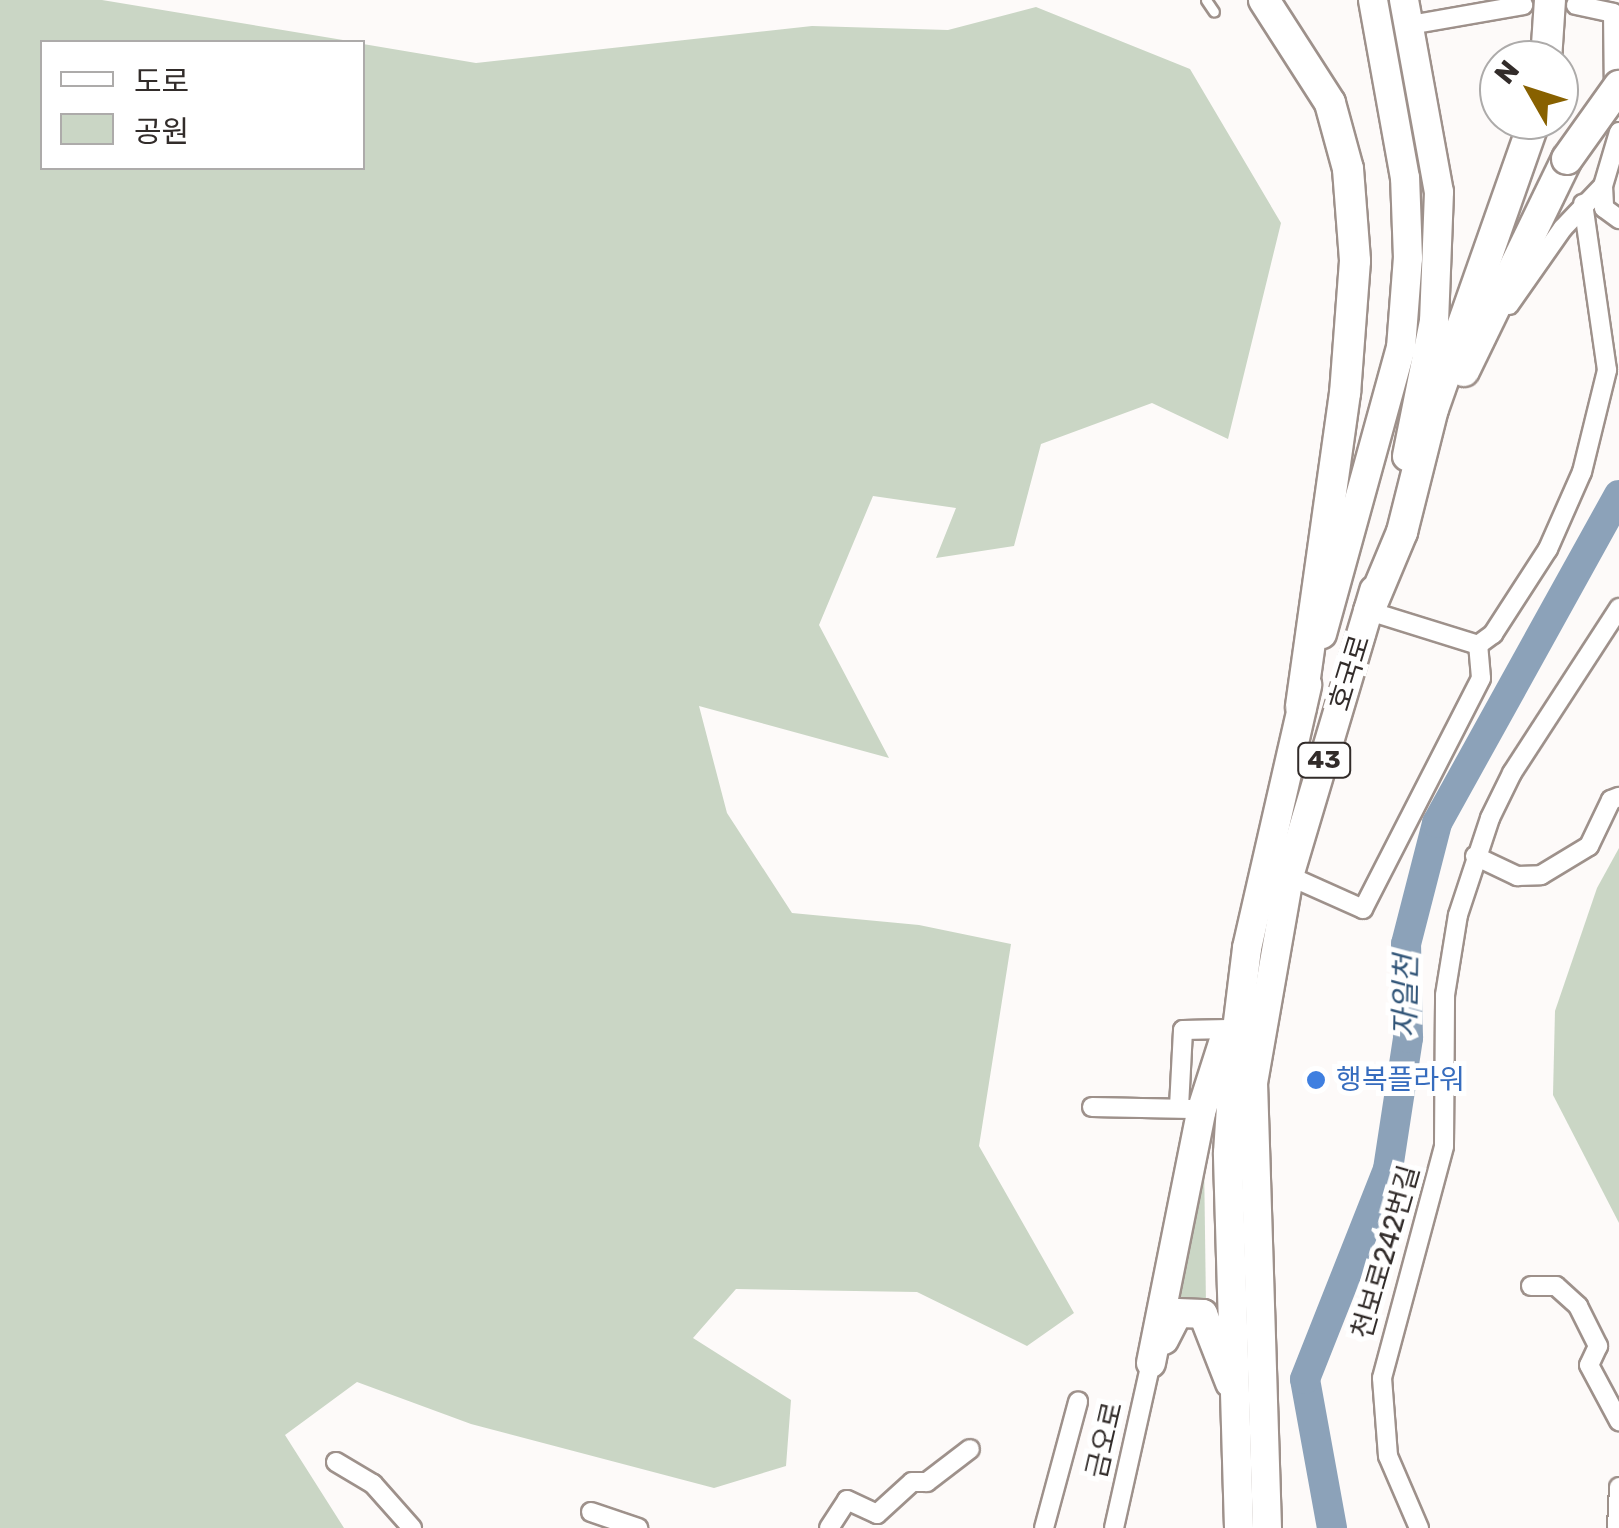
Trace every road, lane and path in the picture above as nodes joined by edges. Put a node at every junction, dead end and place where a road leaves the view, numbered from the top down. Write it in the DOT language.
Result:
graph roads {
  1 [pos="1206,0"];
  2 [pos="1264,0"];
  3 [pos="1373,0"];
  4 [pos="1550,4"];
  5 [pos="1214,12"];
  6 [pos="1407,12"];
  7 [pos="1547,40"];
  8 [pos="1619,86"];
  9 [pos="1619,110"];
  10 [pos="1619,132"];
  11 [pos="1528,140"];
  12 [pos="1603,186"];
  13 [pos="1583,204"];
  14 [pos="1617,218"];
  15 [pos="1474,348"];
  16 [pos="1402,532"];
  17 [pos="1619,608"];
  18 [pos="1370,610"];
  19 [pos="1478,645"];
  20 [pos="1301,707"];
  21 [pos="1619,797"];
  22 [pos="1475,856"];
  23 [pos="1289,876"];
  24 [pos="1246,948"];
  25 [pos="1228,1029"];
  26 [pos="1092,1107"];
  27 [pos="1190,1109"];
  28 [pos="1530,1286"];
  29 [pos="1151,1363"];
  30 [pos="1078,1402"];
  31 [pos="1238,1405"];
  32 [pos="1619,1420"];
  33 [pos="970,1449"];
  34 [pos="336,1462"];
  35 [pos="1619,1487"];
  36 [pos="591,1512"];
  37 [pos="412,1528"];
  38 [pos="638,1528"];
  39 [pos="828,1528"];
  40 [pos="1044,1528"];
  41 [pos="1114,1528"];
  42 [pos="1238,1528"];
  43 [pos="1267,1528"];
  44 [pos="1419,1528"];
  45 [pos="1617,1528"];
  1 -- 5 [label="lane"];
  2 -- 20 [label="highway"];
  3 -- 20 [label="main road, 호국로 / 43"];
  4 -- 6 [label="street"];
  4 -- 7 [label="highway"];
  4 -- 9 [label="street"];
  6 -- 18 [label="main road, 호국로 / 43"];
  8 -- 15 [label="highway, bridge"];
  10 -- 12 [label="street"];
  11 -- 16 [label="highway"];
  12 -- 13 [label="street"];
  12 -- 14 [label="street"];
  13 -- 15 [label="street"];
  13 -- 19 [label="street"];
  15 -- 16 [label="highway"];
  16 -- 18 [label="highway"];
  17 -- 22 [label="street, 천보로242번길"];
  18 -- 19 [label="street"];
  18 -- 23 [label="main road, 호국로 / 43"];
  19 -- 23 [label="street"];
  20 -- 24 [label="main road, 호국로 / 43"];
  21 -- 22 [label="street"];
  22 -- 44 [label="street, 천보로242번길"];
  23 -- 43 [label="main road, 호국로 / 43"];
  24 -- 25 [label="main road"];
  24 -- 31 [label="main road, 호국로 / 43"];
  25 -- 27 [label="main road"];
  25 -- 27 [label="street"];
  26 -- 27 [label="street"];
  27 -- 29 [label="main road"];
  28 -- 32 [label="street"];
  29 -- 31 [label="main road"];
  29 -- 41 [label="street, 금오로"];
  30 -- 40 [label="street"];
  31 -- 42 [label="main road, 호국로 / 43"];
  33 -- 39 [label="street"];
  34 -- 37 [label="street"];
  35 -- 45 [label="street"];
  36 -- 38 [label="street"];
}
